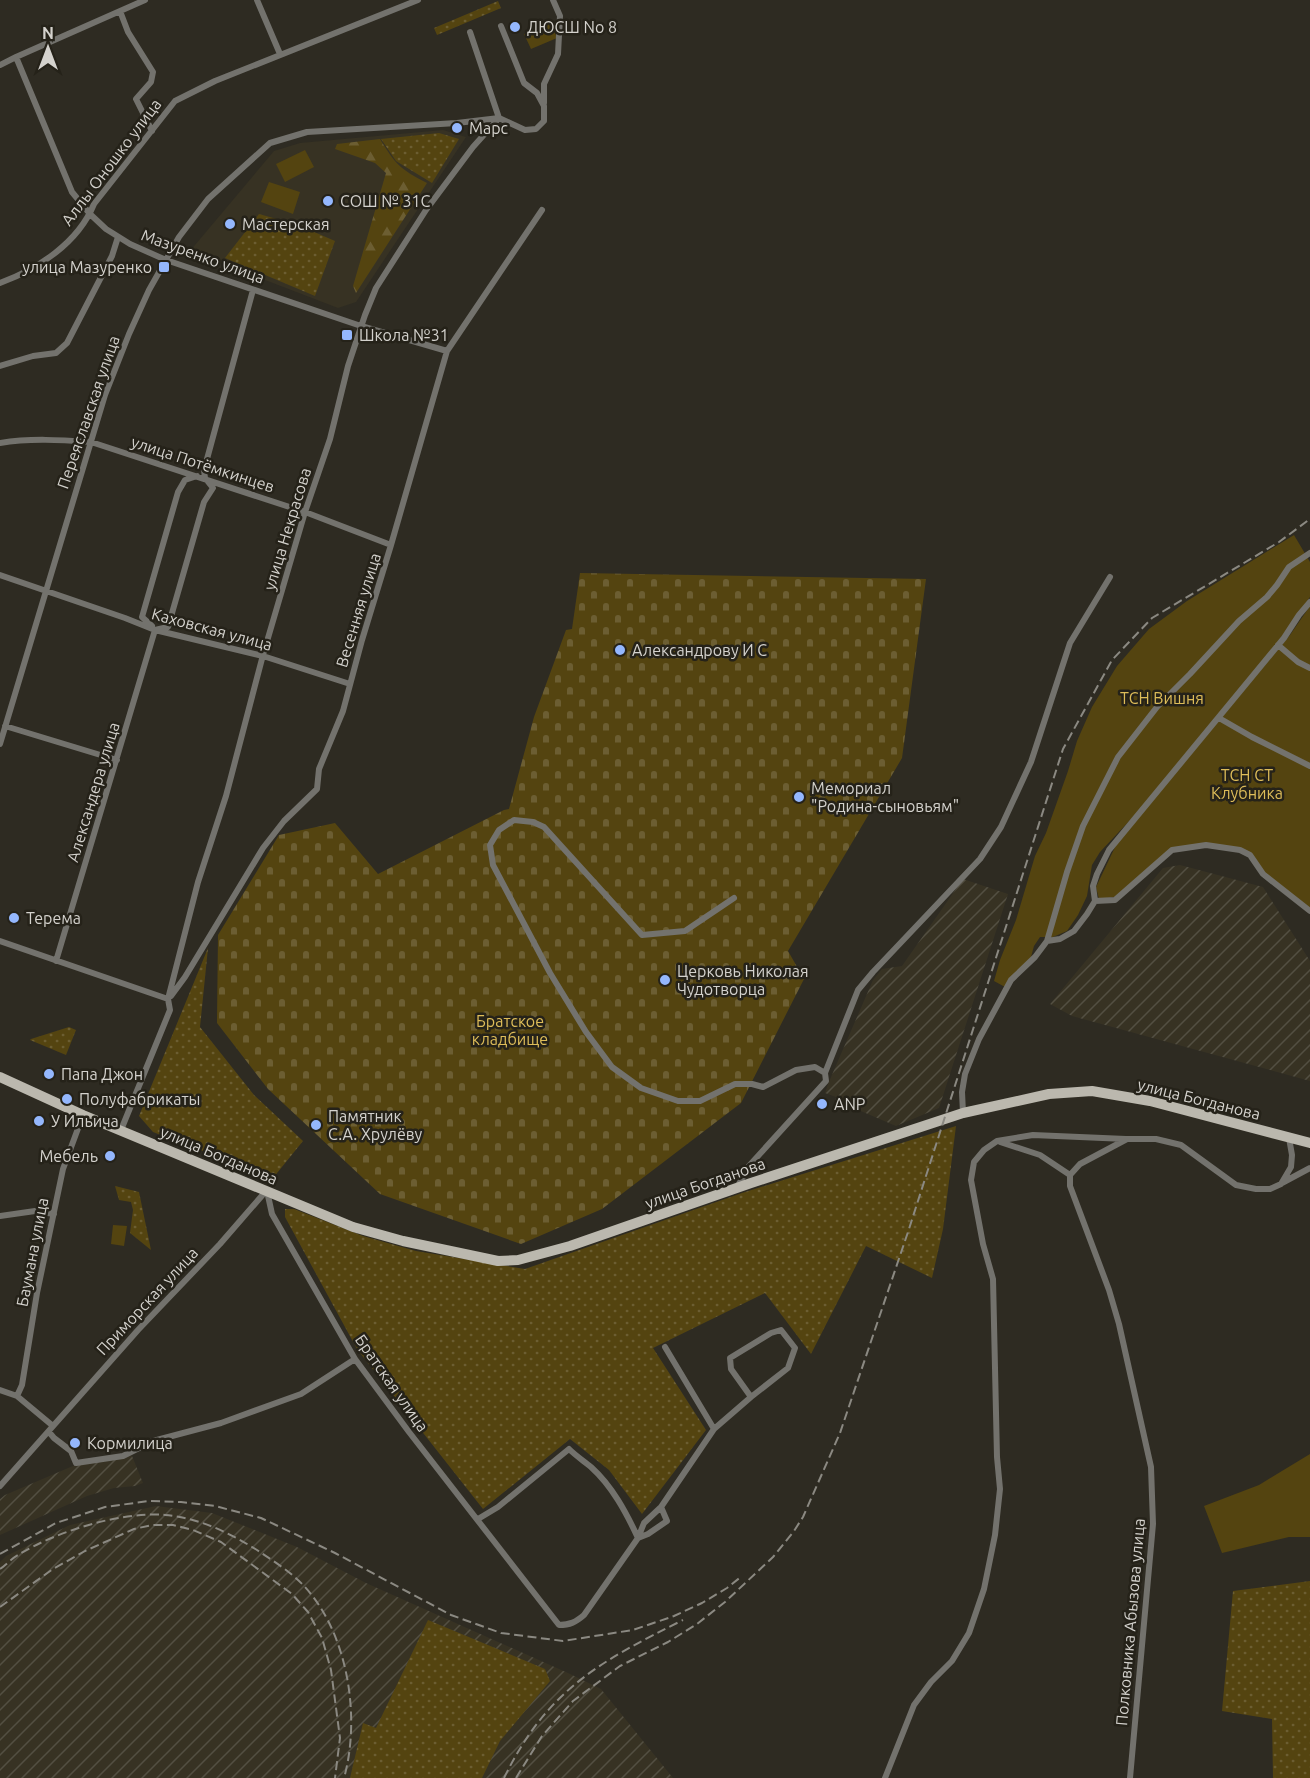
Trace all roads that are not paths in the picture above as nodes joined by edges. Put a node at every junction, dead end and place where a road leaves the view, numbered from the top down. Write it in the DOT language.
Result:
graph roads {
  1 [pos="145,0"];
  2 [pos="257,0"];
  3 [pos="418,0"];
  4 [pos="553,0"];
  5 [pos="120,11"];
  6 [pos="501,26"];
  7 [pos="470,32"];
  8 [pos="280,54"];
  9 [pos="15,57"];
  10 [pos="0,65"];
  11 [pos="544,106"];
  12 [pos="498,118"];
  13 [pos="152,131"];
  14 [pos="542,210"];
  15 [pos="90,214"];
  16 [pos="118,237"];
  17 [pos="166,260"];
  18 [pos="0,284"];
  19 [pos="253,290"];
  20 [pos="361,327"];
  21 [pos="447,351"];
  22 [pos="0,366"];
  23 [pos="91,442"];
  24 [pos="0,443"];
  25 [pos="204,470"];
  26 [pos="197,476"];
  27 [pos="205,478"];
  28 [pos="305,512"];
  29 [pos="391,545"];
  30 [pos="1310,553"];
  31 [pos="0,575"];
  32 [pos="1110,577"];
  33 [pos="46,591"];
  34 [pos="1310,602"];
  35 [pos="155,630"];
  36 [pos="1278,645"];
  37 [pos="263,656"];
  38 [pos="1310,668"];
  39 [pos="350,684"];
  40 [pos="1219,718"];
  41 [pos="5,726"];
  42 [pos="0,744"];
  43 [pos="117,760"];
  44 [pos="1310,765"];
  45 [pos="734,898"];
  46 [pos="1095,901"];
  47 [pos="1310,911"];
  48 [pos="1047,940"];
  49 [pos="0,941"];
  50 [pos="56,961"];
  51 [pos="168,999"];
  52 [pos="825,1073"];
  53 [pos="0,1077"];
  54 [pos="963,1113"];
  55 [pos="84,1115"];
  56 [pos="121,1130"];
  57 [pos="1289,1138"];
  58 [pos="1127,1139"];
  59 [pos="997,1142"];
  60 [pos="1310,1143"];
  61 [pos="1310,1168"];
  62 [pos="1070,1175"];
  63 [pos="1281,1184"];
  64 [pos="737,1188"];
  65 [pos="267,1190"];
  66 [pos="54,1214"];
  67 [pos="0,1216"];
  68 [pos="665,1347"];
  69 [pos="355,1359"];
  70 [pos="0,1390"];
  71 [pos="17,1396"];
  72 [pos="751,1397"];
  73 [pos="51,1429"];
  74 [pos="714,1429"];
  75 [pos="0,1486"];
  76 [pos="661,1507"];
  77 [pos="478,1519"];
  78 [pos="638,1538"];
  79 [pos="885,1778"];
  80 [pos="1130,1778"];
  1 -- 5 [label="street"];
  2 -- 8 [label="street"];
  3 -- 8 [label="street, Аллы Оношко улица"];
  4 -- 11 [label="street"];
  5 -- 9 [label="street"];
  5 -- 13 [label="street"];
  6 -- 11 [label="street"];
  7 -- 12 [label="street"];
  8 -- 13 [label="street, Аллы Оношко улица"];
  9 -- 10 [label="street"];
  9 -- 15 [label="street, Мазуренко улица"];
  11 -- 12 [label="street"];
  12 -- 17 [label="street, Переяславская улица"];
  12 -- 20 [label="street, улица Некрасова"];
  13 -- 15 [label="street, Аллы Оношко улица"];
  14 -- 21 [label="street, Весенняя улица"];
  15 -- 16 [label="street, Мазуренко улица"];
  15 -- 18 [label="street, Аллы Оношко улица"];
  16 -- 17 [label="street, Мазуренко улица"];
  16 -- 22 [label="street"];
  17 -- 19 [label="street, Мазуренко улица"];
  17 -- 23 [label="street, Переяславская улица"];
  19 -- 20 [label="street, Мазуренко улица"];
  19 -- 25 [label="street, Александера улица"];
  20 -- 21 [label="street, Мазуренко улица"];
  20 -- 28 [label="street, улица Некрасова"];
  21 -- 29 [label="street, Весенняя улица"];
  23 -- 24 [label="street, улица Потёмкинцев"];
  23 -- 26 [label="street, улица Потёмкинцев"];
  23 -- 33 [label="street, Переяславская улица"];
  25 -- 26 [label="street"];
  25 -- 27 [label="street, Александера улица"];
  26 -- 27 [label="street, улица Потёмкинцев"];
  26 -- 35 [label="street"];
  27 -- 28 [label="street, улица Потёмкинцев"];
  27 -- 35 [label="street, Александера улица"];
  28 -- 29 [label="street, улица Потёмкинцев"];
  28 -- 37 [label="street, улица Некрасова"];
  29 -- 39 [label="street, Весенняя улица"];
  30 -- 48 [label="street"];
  31 -- 33 [label="street, Каховская улица"];
  32 -- 52 [label="street"];
  33 -- 35 [label="street, Каховская улица"];
  33 -- 41 [label="street, Переяславская улица"];
  34 -- 36 [label="street"];
  35 -- 37 [label="street, Каховская улица"];
  35 -- 43 [label="street, Александера улица"];
  36 -- 38 [label="street"];
  36 -- 40 [label="street"];
  37 -- 39 [label="street, Каховская улица"];
  37 -- 51 [label="street, улица Некрасова"];
  39 -- 51 [label="street, Весенняя улица"];
  40 -- 44 [label="street"];
  40 -- 46 [label="street"];
  41 -- 42 [label="street, Переяславская улица"];
  41 -- 43 [label="street"];
  43 -- 50 [label="street, Александера улица"];
  45 -- 52 [label="street"];
  46 -- 47 [label="street"];
  46 -- 48 [label="street"];
  48 -- 54 [label="street"];
  49 -- 50 [label="street"];
  50 -- 51 [label="street"];
  51 -- 56 [label="street, улица Некрасова"];
  52 -- 64 [label="street"];
  53 -- 55 [label="main road, улица Богданова"];
  54 -- 57 [label="main road, улица Богданова"];
  54 -- 64 [label="main road, улица Богданова"];
  55 -- 56 [label="main road, улица Богданова"];
  55 -- 66 [label="street, Баумана улица"];
  56 -- 65 [label="main road, улица Богданова"];
  57 -- 60 [label="main road, улица Богданова"];
  57 -- 63 [label="street"];
  58 -- 59 [label="street"];
  58 -- 62 [label="street"];
  58 -- 63 [label="street"];
  59 -- 62 [label="street"];
  59 -- 79 [label="street"];
  61 -- 63 [label="street"];
  62 -- 80 [label="street, Полковника Абызова улица"];
  64 -- 65 [label="main road, улица Богданова"];
  65 -- 69 [label="street, Братская улица"];
  65 -- 73 [label="street, Приморская улица"];
  66 -- 67 [label="street"];
  66 -- 71 [label="street, Баумана улица"];
  68 -- 74 [label="street"];
  69 -- 73 [label="street"];
  69 -- 77 [label="street, Братская улица"];
  70 -- 71 [label="street"];
  71 -- 73 [label="street"];
  72 -- 72 [label="street"];
  72 -- 74 [label="street"];
  73 -- 75 [label="street, Приморская улица"];
  74 -- 76 [label="street"];
  76 -- 78 [label="street"];
  76 -- 78 [label="street"];
  77 -- 78 [label="street"];
  77 -- 78 [label="street, Братская улица"];
}
